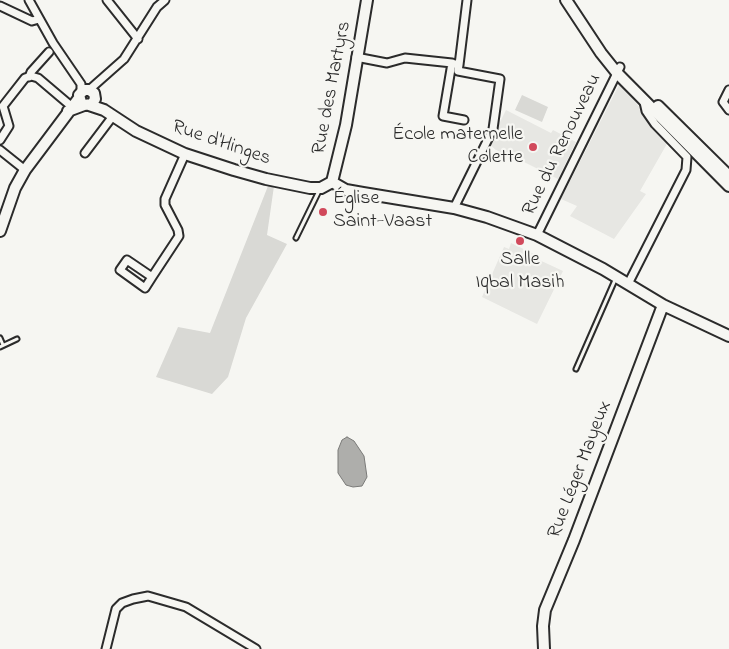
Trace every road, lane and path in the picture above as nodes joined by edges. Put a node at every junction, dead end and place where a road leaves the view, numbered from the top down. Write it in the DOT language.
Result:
graph roads {
  1 [pos="29,0"];
  2 [pos="107,0"];
  3 [pos="164,0"];
  4 [pos="367,0"];
  5 [pos="468,0"];
  6 [pos="566,0"];
  7 [pos="574,0"];
  8 [pos="0,6"];
  9 [pos="39,19"];
  10 [pos="138,39"];
  11 [pos="49,52"];
  12 [pos="356,57"];
  13 [pos="455,64"];
  14 [pos="619,70"];
  15 [pos="29,77"];
  16 [pos="729,90"];
  17 [pos="87,96"];
  18 [pos="644,102"];
  19 [pos="69,109"];
  20 [pos="729,110"];
  21 [pos="108,113"];
  22 [pos="464,120"];
  23 [pos="0,140"];
  24 [pos="0,150"];
  25 [pos="86,153"];
  26 [pos="184,154"];
  27 [pos="25,170"];
  28 [pos="729,176"];
  29 [pos="332,182"];
  30 [pos="729,186"];
  31 [pos="321,188"];
  32 [pos="454,208"];
  33 [pos="0,231"];
  34 [pos="537,235"];
  35 [pos="296,238"];
  36 [pos="152,277"];
  37 [pos="617,277"];
  38 [pos="628,284"];
  39 [pos="663,305"];
  40 [pos="729,336"];
  41 [pos="0,338"];
  42 [pos="17,339"];
  43 [pos="2,346"];
  44 [pos="576,369"];
  45 [pos="106,649"];
  46 [pos="256,649"];
  47 [pos="544,649"];
  1 -- 9 [label="street"];
  2 -- 10 [label="street"];
  3 -- 10 [label="street"];
  4 -- 12 [label="street, Rue des Martyrs"];
  5 -- 13 [label="street"];
  6 -- 14 [label="street"];
  7 -- 14 [label="street"];
  8 -- 9 [label="street"];
  9 -- 17 [label="street"];
  10 -- 17 [label="street"];
  11 -- 15 [label="street"];
  12 -- 13 [label="street"];
  12 -- 29 [label="street, Rue des Martyrs"];
  13 -- 22 [label="street"];
  13 -- 32 [label="street"];
  14 -- 18 [label="street"];
  14 -- 28 [label="street"];
  14 -- 34 [label="street, Rue du Renouveau"];
  15 -- 19 [label="street"];
  15 -- 23 [label="street"];
  16 -- 20 [label="street"];
  17 -- 19 [label="street"];
  17 -- 21 [label="street, Rue d'Hinges"];
  18 -- 30 [label="street"];
  18 -- 38 [label="street"];
  19 -- 27 [label="street"];
  21 -- 25 [label="street"];
  21 -- 26 [label="street, Rue d'Hinges"];
  24 -- 27 [label="street"];
  26 -- 31 [label="street, Rue d'Hinges"];
  26 -- 36 [label="street"];
  27 -- 33 [label="street"];
  29 -- 31 [label="street"];
  29 -- 32 [label="street"];
  31 -- 35 [label="lane"];
  32 -- 34 [label="street"];
  34 -- 37 [label="street"];
  36 -- 36 [label="street"];
  37 -- 38 [label="street"];
  37 -- 44 [label="lane"];
  38 -- 39 [label="street"];
  39 -- 40 [label="street"];
  39 -- 47 [label="street, Rue Léger Mayeux"];
  41 -- 43 [label="lane"];
  42 -- 43 [label="lane"];
  45 -- 46 [label="street"];
}
